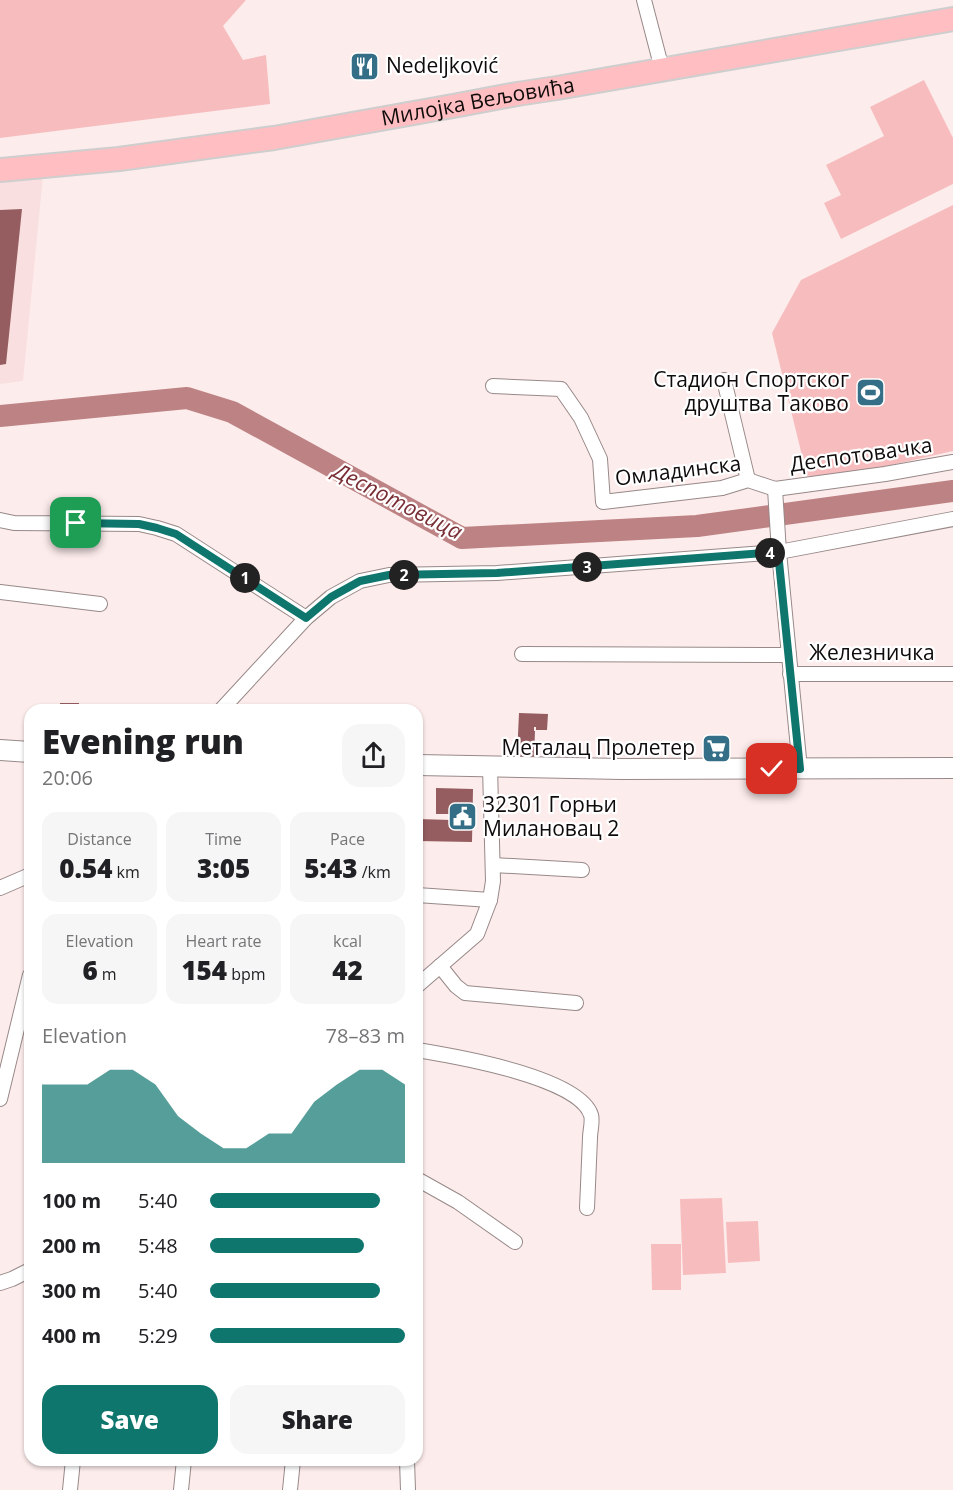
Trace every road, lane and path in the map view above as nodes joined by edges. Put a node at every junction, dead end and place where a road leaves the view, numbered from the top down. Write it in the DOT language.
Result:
graph roads {
  1 [pos="644,0"];
  2 [pos="953,19"];
  3 [pos="662,69"];
  4 [pos="0,170"];
  5 [pos="724,380"];
  6 [pos="493,386"];
  7 [pos="953,462"];
  8 [pos="748,480"];
  9 [pos="775,494"];
  10 [pos="953,519"];
  11 [pos="0,520"];
  12 [pos="778,552"];
  13 [pos="0,592"];
  14 [pos="100,604"];
  15 [pos="306,618"];
  16 [pos="522,654"];
  17 [pos="789,655"];
  18 [pos="790,674"];
  19 [pos="953,674"];
  20 [pos="226,704"];
  21 [pos="0,750"];
  22 [pos="24,752"];
  23 [pos="423,765"];
  24 [pos="490,767"];
  25 [pos="953,768"];
  26 [pos="800,769"];
  27 [pos="493,865"];
  28 [pos="582,870"];
  29 [pos="24,878"];
  30 [pos="0,888"];
  31 [pos="423,895"];
  32 [pos="490,900"];
  33 [pos="440,966"];
  34 [pos="423,981"];
  35 [pos="24,1000"];
  36 [pos="576,1003"];
  37 [pos="423,1051"];
  38 [pos="0,1099"];
  39 [pos="423,1182"];
  40 [pos="587,1208"];
  41 [pos="515,1242"];
  42 [pos="24,1273"];
  43 [pos="0,1283"];
  44 [pos="72,1466"];
  45 [pos="183,1466"];
  46 [pos="293,1466"];
  47 [pos="407,1466"];
  48 [pos="70,1490"];
  49 [pos="181,1490"];
  50 [pos="291,1490"];
  51 [pos="408,1490"];
  1 -- 3 [label="street"];
  2 -- 3 [label="main road, Милојка Вељовића"];
  3 -- 4 [label="main road, Милојка Вељовића"];
  5 -- 8 [label="street"];
  6 -- 8 [label="street, Омладинска"];
  7 -- 9 [label="street, Деспотовачка"];
  8 -- 9 [label="street, Омладинска"];
  9 -- 12 [label="street"];
  10 -- 12 [label="street"];
  11 -- 15 [label="street"];
  12 -- 15 [label="street"];
  12 -- 17 [label="street"];
  13 -- 14 [label="street"];
  15 -- 20 [label="street"];
  16 -- 17 [label="street"];
  17 -- 18 [label="street"];
  18 -- 19 [label="street, Железничка"];
  18 -- 26 [label="street"];
  21 -- 22 [label="street"];
  23 -- 24 [label="street"];
  24 -- 26 [label="street"];
  24 -- 27 [label="street"];
  25 -- 26 [label="street"];
  27 -- 28 [label="street"];
  27 -- 32 [label="street"];
  29 -- 30 [label="street"];
  31 -- 32 [label="street"];
  32 -- 33 [label="street"];
  33 -- 34 [label="street"];
  33 -- 36 [label="street"];
  35 -- 38 [label="street"];
  37 -- 40 [label="street"];
  39 -- 41 [label="street"];
  42 -- 43 [label="street"];
  44 -- 48 [label="street"];
  45 -- 49 [label="street"];
  46 -- 50 [label="street"];
  47 -- 51 [label="street"];
}
